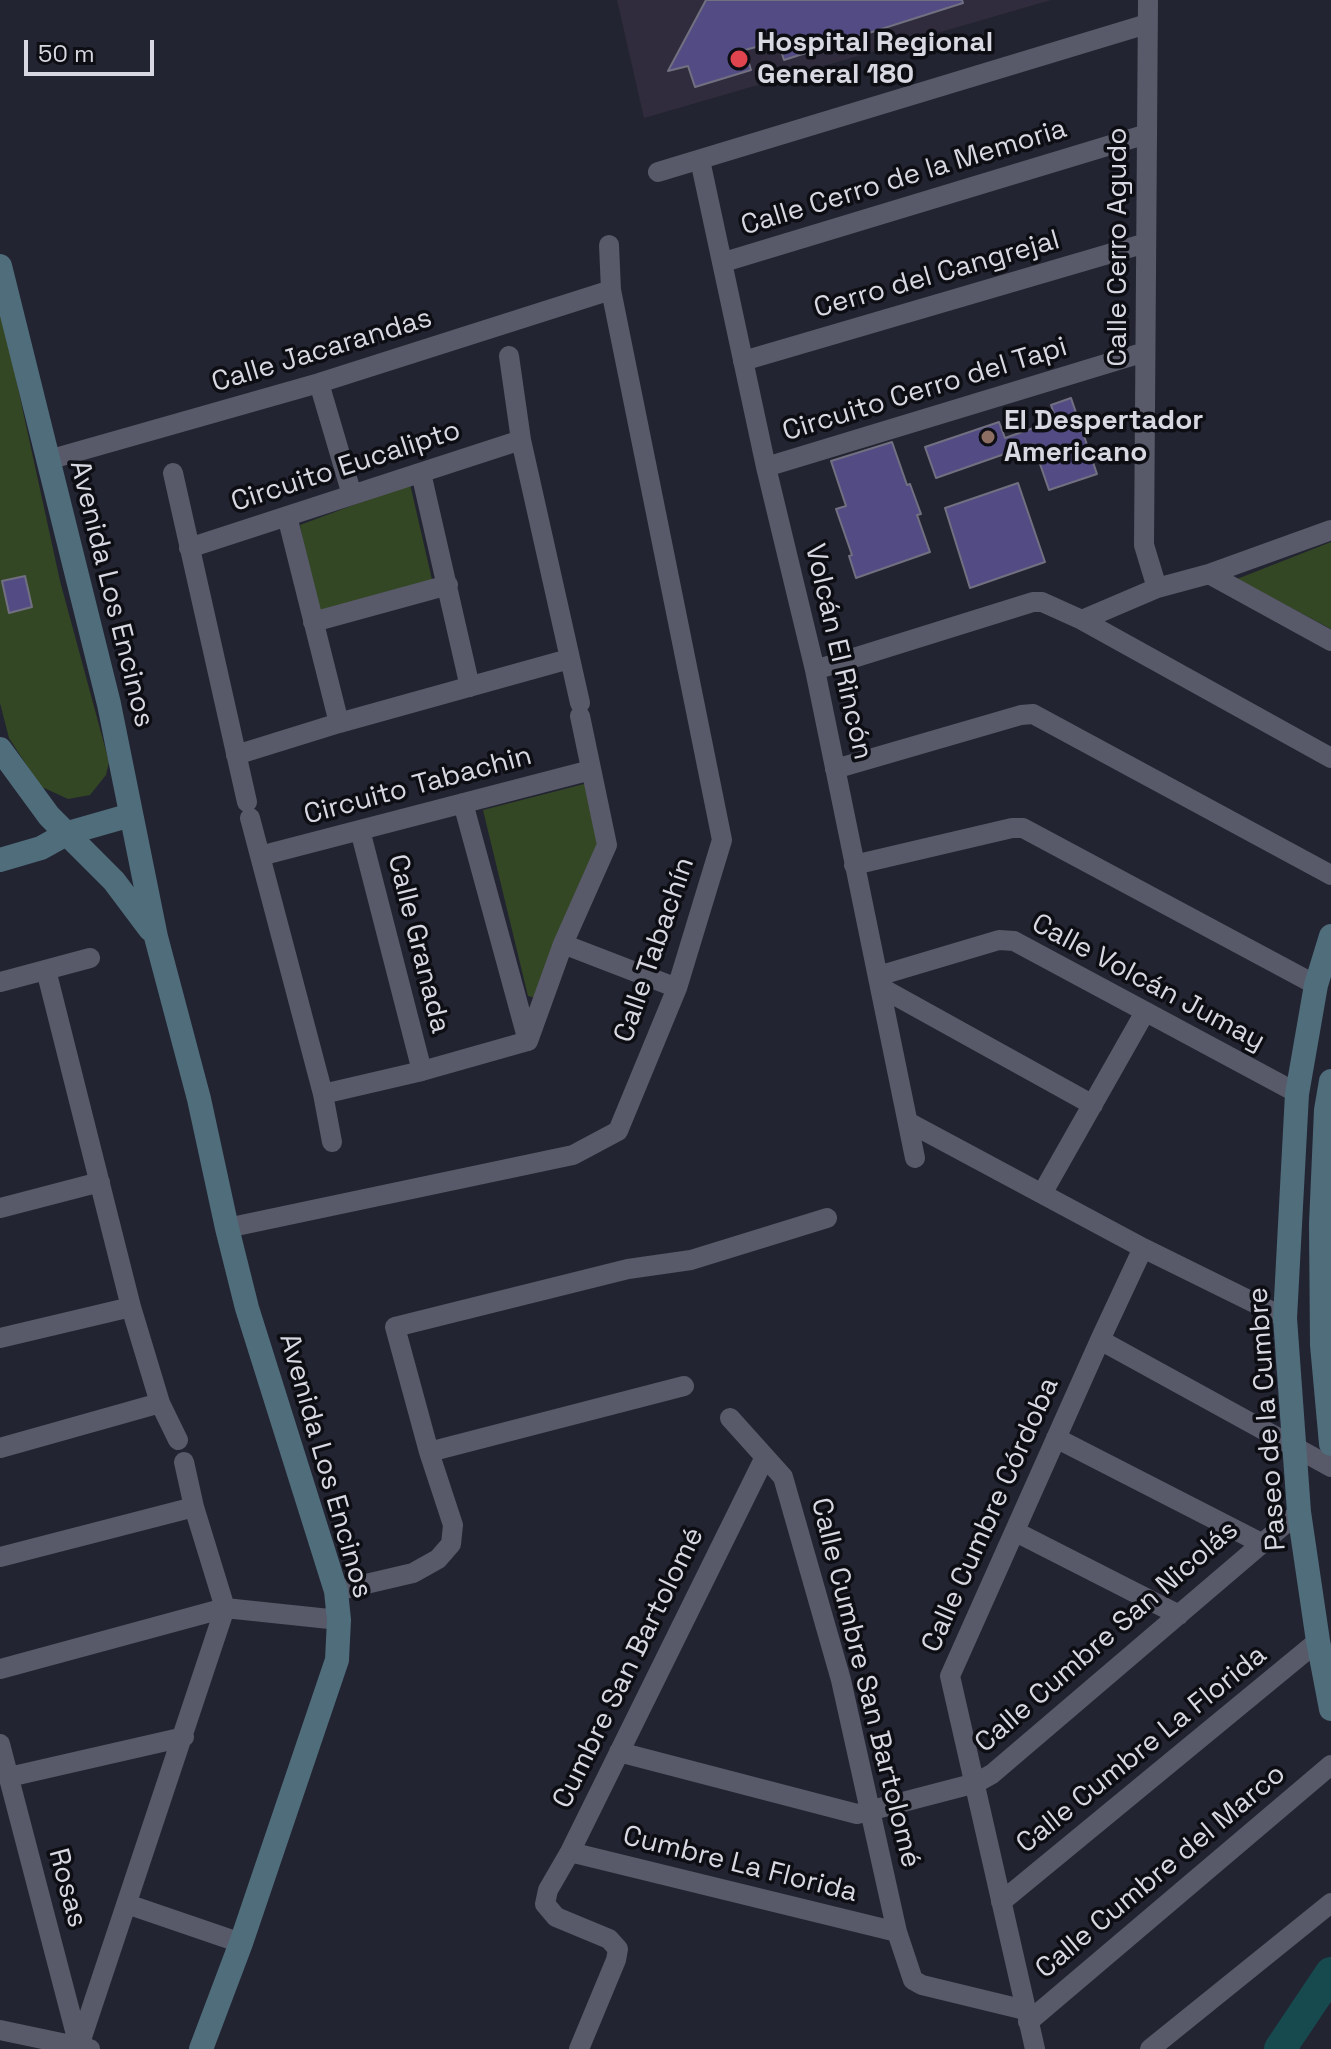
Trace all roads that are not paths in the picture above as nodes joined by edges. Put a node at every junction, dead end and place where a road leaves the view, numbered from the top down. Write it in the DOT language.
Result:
graph roads {
  1 [pos="1148,0"];
  2 [pos="1147,24"];
  3 [pos="1147,134"];
  4 [pos="700,160"];
  5 [pos="658,172"];
  6 [pos="1146,243"];
  7 [pos="609,245"];
  8 [pos="724,262"];
  9 [pos="0,266"];
  10 [pos="611,290"];
  11 [pos="1145,352"];
  12 [pos="509,356"];
  13 [pos="743,361"];
  14 [pos="319,383"];
  15 [pos="521,440"];
  16 [pos="48,460"];
  17 [pos="766,467"];
  18 [pos="173,473"];
  19 [pos="421,473"];
  20 [pos="352,495"];
  21 [pos="287,516"];
  22 [pos="1331,530"];
  23 [pos="189,548"];
  24 [pos="1209,574"];
  25 [pos="448,585"];
  26 [pos="1157,588"];
  27 [pos="1082,620"];
  28 [pos="313,622"];
  29 [pos="1331,641"];
  30 [pos="569,659"];
  31 [pos="815,670"];
  32 [pos="470,687"];
  33 [pos="339,723"];
  34 [pos="0,749"];
  35 [pos="236,755"];
  36 [pos="1331,758"];
  37 [pos="835,769"];
  38 [pos="591,770"];
  39 [pos="463,803"];
  40 [pos="131,815"];
  41 [pos="360,830"];
  42 [pos="68,833"];
  43 [pos="260,856"];
  44 [pos="0,860"];
  45 [pos="854,865"];
  46 [pos="1331,875"];
  47 [pos="1331,936"];
  48 [pos="156,937"];
  49 [pos="563,944"];
  50 [pos="90,958"];
  51 [pos="46,970"];
  52 [pos="0,982"];
  53 [pos="879,982"];
  54 [pos="1316,985"];
  55 [pos="677,988"];
  56 [pos="1145,1012"];
  57 [pos="528,1041"];
  58 [pos="422,1071"];
  59 [pos="1331,1081"];
  60 [pos="1297,1093"];
  61 [pos="323,1094"];
  62 [pos="1093,1105"];
  63 [pos="1329,1110"];
  64 [pos="908,1122"];
  65 [pos="332,1142"];
  66 [pos="915,1158"];
  67 [pos="100,1182"];
  68 [pos="1043,1192"];
  69 [pos="0,1208"];
  70 [pos="827,1218"];
  71 [pos="1326,1227"];
  72 [pos="227,1228"];
  73 [pos="1143,1248"];
  74 [pos="131,1307"];
  75 [pos="1285,1318"];
  76 [pos="0,1338"];
  77 [pos="1100,1340"];
  78 [pos="1327,1348"];
  79 [pos="684,1386"];
  80 [pos="160,1403"];
  81 [pos="730,1418"];
  82 [pos="1056,1438"];
  83 [pos="178,1440"];
  84 [pos="1331,1444"];
  85 [pos="1294,1445"];
  86 [pos="0,1448"];
  87 [pos="429,1452"];
  88 [pos="765,1457"];
  89 [pos="184,1462"];
  90 [pos="1331,1467"];
  91 [pos="194,1507"];
  92 [pos="1299,1512"];
  93 [pos="1016,1532"];
  94 [pos="1261,1543"];
  95 [pos="0,1557"];
  96 [pos="336,1591"];
  97 [pos="225,1608"];
  98 [pos="1179,1615"];
  99 [pos="339,1620"];
  100 [pos="1318,1641"];
  101 [pos="0,1669"];
  102 [pos="1331,1709"];
  103 [pos="184,1737"];
  104 [pos="0,1744"];
  105 [pos="619,1752"];
  106 [pos="1331,1765"];
  107 [pos="9,1777"];
  108 [pos="976,1783"];
  109 [pos="871,1810"];
  110 [pos="570,1852"];
  111 [pos="1001,1902"];
  112 [pos="1331,1903"];
  113 [pos="127,1904"];
  114 [pos="897,1932"];
  115 [pos="241,1943"];
  116 [pos="1027,2016"];
  117 [pos="0,2030"];
  118 [pos="85,2048"];
  119 [pos="201,2049"];
  120 [pos="579,2049"];
  121 [pos="1035,2049"];
  122 [pos="1150,2049"];
  1 -- 2 [label="street, Calle Cerro Agudo"];
  2 -- 3 [label="street, Calle Cerro Agudo"];
  2 -- 4 [label="street"];
  3 -- 6 [label="street, Calle Cerro Agudo"];
  3 -- 8 [label="street, Calle Cerro de la Memoria"];
  4 -- 5 [label="street"];
  4 -- 8 [label="street, Volcán El Rincón"];
  6 -- 11 [label="street, Calle Cerro Agudo"];
  6 -- 13 [label="street, Cerro del Cangrejal"];
  7 -- 10 [label="street, Calle Tabachín"];
  8 -- 13 [label="street, Volcán El Rincón"];
  9 -- 16 [label="street, Avenida Los Encinos"];
  10 -- 14 [label="street, Calle Jacarandas"];
  10 -- 55 [label="street, Calle Tabachín"];
  11 -- 17 [label="street, Circuito Cerro del Tapi"];
  11 -- 26 [label="street, Calle Cerro Agudo"];
  12 -- 15 [label="street"];
  13 -- 17 [label="street, Volcán El Rincón"];
  14 -- 16 [label="street, Calle Jacarandas"];
  14 -- 20 [label="street"];
  15 -- 19 [label="street, Circuito Eucalipto"];
  15 -- 30 [label="street"];
  16 -- 40 [label="street, Avenida Los Encinos"];
  17 -- 31 [label="street, Volcán El Rincón"];
  18 -- 23 [label="street"];
  19 -- 20 [label="street, Circuito Eucalipto"];
  19 -- 25 [label="street"];
  20 -- 21 [label="street, Circuito Eucalipto"];
  21 -- 23 [label="street, Circuito Eucalipto"];
  21 -- 28 [label="street"];
  22 -- 24 [label="street"];
  23 -- 35 [label="street"];
  24 -- 26 [label="street"];
  24 -- 29 [label="street"];
  25 -- 28 [label="street"];
  25 -- 32 [label="street"];
  26 -- 27 [label="street"];
  27 -- 31 [label="street"];
  27 -- 36 [label="street"];
  28 -- 33 [label="street"];
  30 -- 32 [label="street"];
  30 -- 38 [label="street"];
  31 -- 37 [label="street, Volcán El Rincón"];
  32 -- 33 [label="street"];
  33 -- 35 [label="street"];
  34 -- 42 [label="street, Avenida Los Encinos"];
  35 -- 43 [label="street"];
  37 -- 45 [label="street, Volcán El Rincón"];
  37 -- 46 [label="street"];
  38 -- 39 [label="street, Circuito Tabachin"];
  38 -- 49 [label="street"];
  39 -- 41 [label="street, Circuito Tabachin"];
  39 -- 57 [label="street"];
  40 -- 42 [label="street"];
  40 -- 48 [label="street, Avenida Los Encinos"];
  41 -- 43 [label="street, Circuito Tabachin"];
  41 -- 58 [label="street, Calle Granada"];
  42 -- 44 [label="street"];
  42 -- 48 [label="street, Avenida Los Encinos"];
  43 -- 61 [label="street"];
  45 -- 53 [label="street, Volcán El Rincón"];
  45 -- 54 [label="street"];
  47 -- 54 [label="street, Paseo de la Cumbre"];
  48 -- 72 [label="street, Avenida Los Encinos"];
  49 -- 55 [label="street"];
  49 -- 57 [label="street"];
  50 -- 51 [label="street"];
  51 -- 52 [label="street"];
  51 -- 67 [label="street"];
  53 -- 56 [label="street, Calle Volcán Jumay"];
  53 -- 62 [label="street"];
  53 -- 64 [label="street, Volcán El Rincón"];
  54 -- 60 [label="street, Paseo de la Cumbre"];
  55 -- 72 [label="street, Calle Tabachín"];
  56 -- 60 [label="street, Calle Volcán Jumay"];
  56 -- 62 [label="street"];
  57 -- 58 [label="street"];
  58 -- 61 [label="street"];
  59 -- 63 [label="street"];
  60 -- 75 [label="street, Paseo de la Cumbre"];
  61 -- 65 [label="street"];
  62 -- 68 [label="street"];
  63 -- 71 [label="street"];
  64 -- 66 [label="street, Volcán El Rincón"];
  64 -- 68 [label="street"];
  67 -- 69 [label="street"];
  67 -- 74 [label="street"];
  68 -- 73 [label="street"];
  70 -- 87 [label="street"];
  71 -- 78 [label="street"];
  72 -- 96 [label="street, Avenida Los Encinos"];
  73 -- 75 [label="street"];
  73 -- 77 [label="street, Calle Cumbre Córdoba"];
  74 -- 76 [label="street"];
  74 -- 80 [label="street"];
  75 -- 85 [label="street, Paseo de la Cumbre"];
  77 -- 82 [label="street, Calle Cumbre Córdoba"];
  77 -- 85 [label="street"];
  78 -- 84 [label="street"];
  79 -- 87 [label="street"];
  80 -- 83 [label="street"];
  80 -- 86 [label="street"];
  81 -- 88 [label="street, Calle Cumbre San Bartolomé"];
  82 -- 93 [label="street, Calle Cumbre Córdoba"];
  82 -- 94 [label="street"];
  85 -- 90 [label="street"];
  85 -- 92 [label="street, Paseo de la Cumbre"];
  87 -- 96 [label="street"];
  88 -- 105 [label="street, Cumbre San Bartolomé"];
  88 -- 109 [label="street, Calle Cumbre San Bartolomé"];
  89 -- 91 [label="street"];
  91 -- 95 [label="street"];
  91 -- 97 [label="street"];
  92 -- 94 [label="street, Calle Cumbre San Nicolás"];
  92 -- 100 [label="street, Paseo de la Cumbre"];
  93 -- 98 [label="street"];
  93 -- 108 [label="street, Calle Cumbre Córdoba"];
  94 -- 98 [label="street, Calle Cumbre San Nicolás"];
  96 -- 99 [label="street, Avenida Los Encinos"];
  97 -- 99 [label="street"];
  97 -- 101 [label="street"];
  97 -- 103 [label="street"];
  98 -- 108 [label="street, Calle Cumbre San Nicolás"];
  99 -- 115 [label="street, Avenida Los Encinos"];
  100 -- 102 [label="street, Paseo de la Cumbre"];
  100 -- 111 [label="street, Calle Cumbre La Florida"];
  103 -- 107 [label="street"];
  103 -- 113 [label="street"];
  104 -- 107 [label="street, Rosas"];
  105 -- 109 [label="street, Calle Cumbre San Nicolás"];
  105 -- 110 [label="street, Cumbre San Bartolomé"];
  106 -- 116 [label="street, Calle Cumbre del Marco"];
  107 -- 118 [label="street, Rosas"];
  108 -- 109 [label="street, Calle Cumbre San Nicolás"];
  108 -- 111 [label="street, Calle Cumbre Córdoba"];
  109 -- 114 [label="street, Calle Cumbre San Bartolomé"];
  110 -- 114 [label="street, Cumbre La Florida"];
  110 -- 120 [label="street, Cumbre San Bartolomé"];
  111 -- 116 [label="street, Calle Cumbre Córdoba"];
  112 -- 122 [label="street"];
  113 -- 115 [label="street"];
  113 -- 118 [label="street"];
  114 -- 116 [label="street, Calle Cumbre San Bartolomé"];
  115 -- 119 [label="street, Avenida Los Encinos"];
  116 -- 121 [label="street, Calle Cumbre Córdoba"];
  117 -- 118 [label="street"];
}
